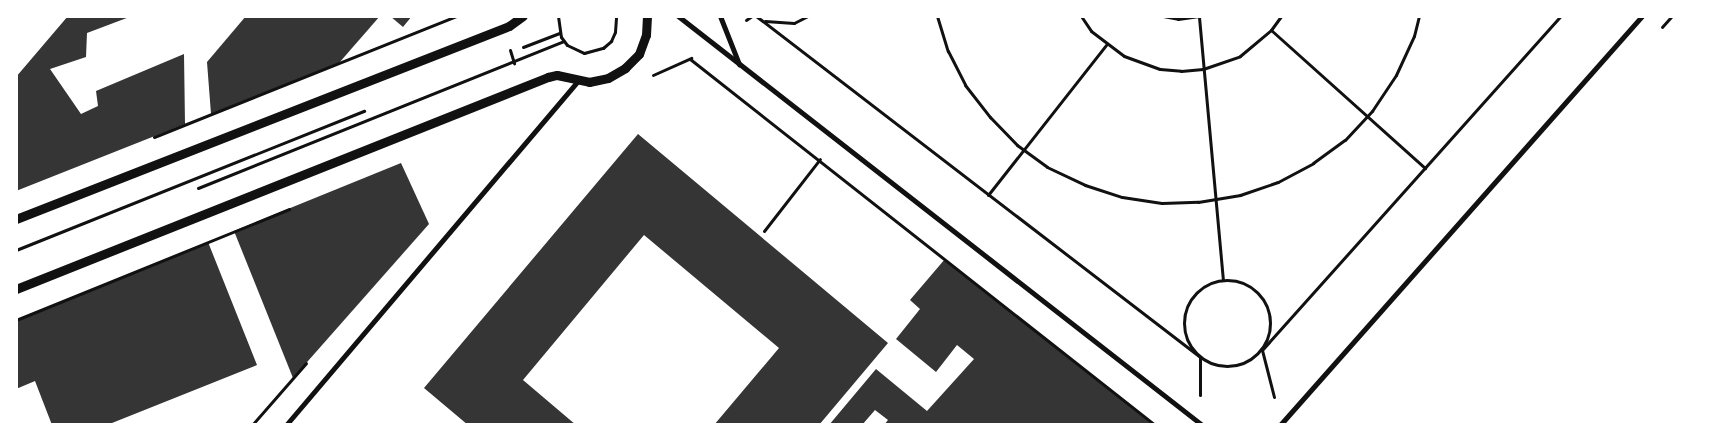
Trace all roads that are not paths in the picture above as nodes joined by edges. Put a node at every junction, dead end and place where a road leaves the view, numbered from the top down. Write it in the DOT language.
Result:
graph roads {
  1 [pos="523,16"];
  2 [pos="647,16"];
  3 [pos="678,16"];
  4 [pos="720,16"];
  5 [pos="1642,16"];
  6 [pos="740,64"];
  7 [pos="578,81"];
  8 [pos="16,220"];
  9 [pos="16,290"];
  10 [pos="1202,424"];
  11 [pos="1280,424"];
  12 [pos="286,425"];
  1 -- 8 [label="street"];
  2 -- 7 [label="street"];
  3 -- 6 [label="street"];
  4 -- 6 [label="street"];
  5 -- 11 [label="street"];
  6 -- 10 [label="street"];
  7 -- 9 [label="street"];
  7 -- 12 [label="street"];
}
